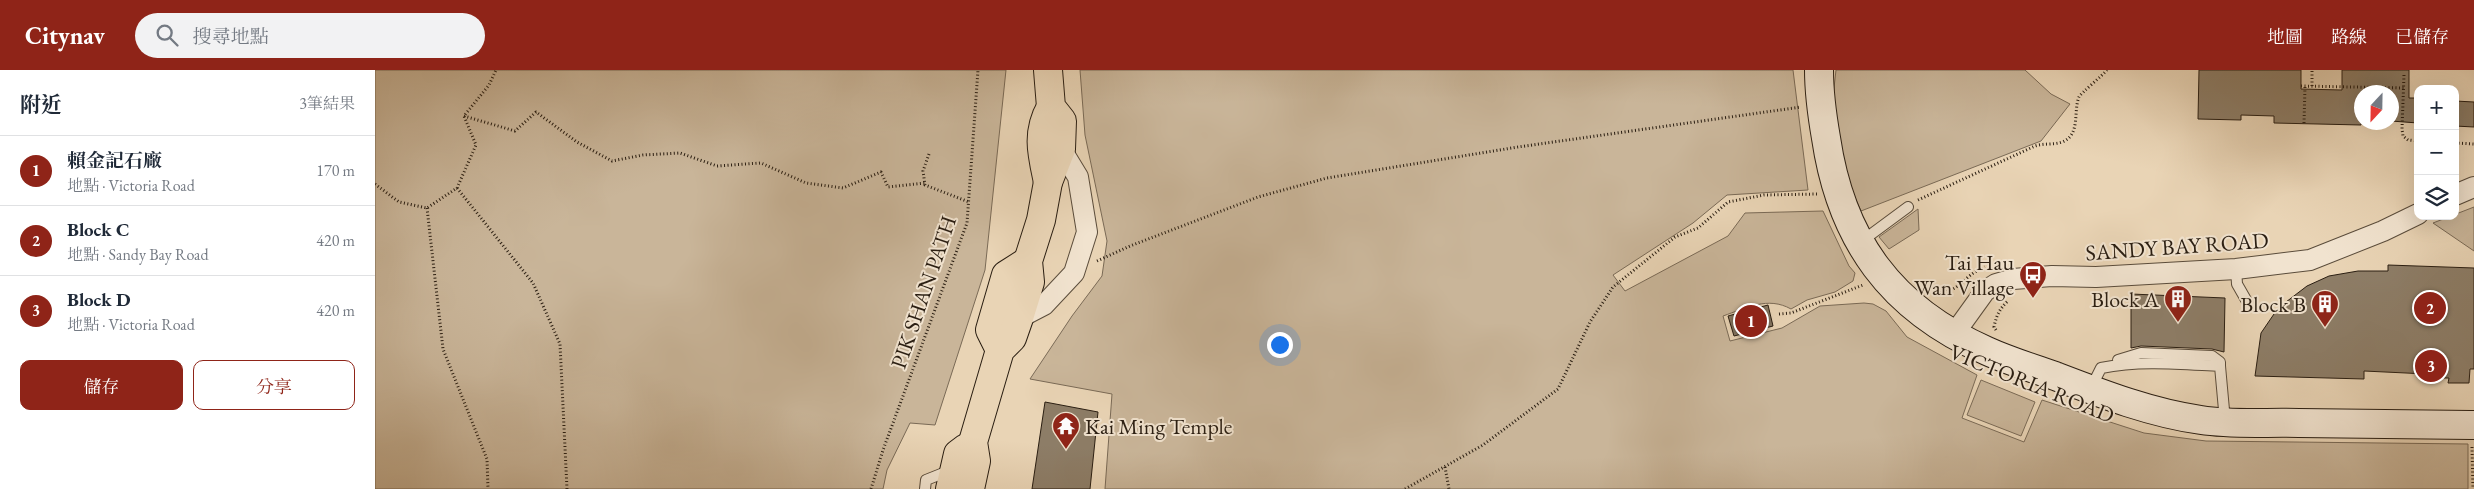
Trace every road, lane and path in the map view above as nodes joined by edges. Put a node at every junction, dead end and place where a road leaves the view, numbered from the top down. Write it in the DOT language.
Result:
graph roads {
  1 [pos="495,70"];
  2 [pos="978,70"];
  3 [pos="1048,70"];
  4 [pos="1819,70"];
  5 [pos="2107,70"];
  6 [pos="2312,70"];
  7 [pos="2404,75"];
  8 [pos="2312,86"];
  9 [pos="2404,88"];
  10 [pos="1051,106"];
  11 [pos="1809,106"];
  12 [pos="464,116"];
  13 [pos="2304,123"];
  14 [pos="2414,141"];
  15 [pos="2459,143"];
  16 [pos="2474,144"];
  17 [pos="1061,149"];
  18 [pos="929,154"];
  19 [pos="1048,182"];
  20 [pos="925,183"];
  21 [pos="375,184"];
  22 [pos="2474,187"];
  23 [pos="457,188"];
  24 [pos="2459,193"];
  25 [pos="1825,194"];
  26 [pos="1917,200"];
  27 [pos="969,202"];
  28 [pos="1908,207"];
  29 [pos="427,208"];
  30 [pos="2414,216"];
  31 [pos="1859,243"];
  32 [pos="1028,261"];
  33 [pos="2235,269"];
  34 [pos="1074,272"];
  35 [pos="1881,275"];
  36 [pos="2249,305"];
  37 [pos="1779,314"];
  38 [pos="1019,318"];
  39 [pos="1954,334"];
  40 [pos="1000,350"];
  41 [pos="2096,378"];
  42 [pos="2226,422"];
  43 [pos="2473,432"];
  44 [pos="1445,467"];
  45 [pos="958,482"];
  46 [pos="488,489"];
  47 [pos="567,489"];
  48 [pos="871,489"];
  49 [pos="925,489"];
  50 [pos="1405,489"];
  51 [pos="1449,489"];
  52 [pos="2473,489"];
  1 -- 12 [label="path"];
  2 -- 27 [label="path, PIK SHAN PATH"];
  3 -- 10 [label="main road"];
  4 -- 31 [label="main road, VICTORIA ROAD"];
  5 -- 26 [label="path"];
  6 -- 8 [label="path"];
  7 -- 9 [label="path"];
  8 -- 9 [label="path"];
  8 -- 13 [label="path"];
  9 -- 14 [label="path"];
  10 -- 17 [label="main road"];
  10 -- 19 [label="main road"];
  11 -- 34 [label="path"];
  12 -- 20 [label="path"];
  12 -- 23 [label="path"];
  15 -- 16 [label="path"];
  17 -- 19 [label="main road"];
  17 -- 34 [label="street"];
  18 -- 20 [label="path"];
  19 -- 32 [label="main road"];
  20 -- 27 [label="path"];
  21 -- 29 [label="path"];
  22 -- 24 [label="street"];
  23 -- 29 [label="path"];
  23 -- 47 [label="path"];
  25 -- 44 [label="path"];
  27 -- 48 [label="path, PIK SHAN PATH"];
  28 -- 31 [label="lane"];
  29 -- 46 [label="path"];
  30 -- 33 [label="street, SANDY BAY ROAD"];
  31 -- 35 [label="main road, VICTORIA ROAD"];
  32 -- 38 [label="main road"];
  32 -- 40 [label="main road"];
  33 -- 36 [label="lane"];
  33 -- 39 [label="street, SANDY BAY ROAD"];
  34 -- 38 [label="street"];
  35 -- 37 [label="path"];
  35 -- 39 [label="main road, VICTORIA ROAD"];
  38 -- 40 [label="main road"];
  39 -- 41 [label="main road, VICTORIA ROAD"];
  40 -- 45 [label="main road"];
  41 -- 42 [label="main road, VICTORIA ROAD"];
  41 -- 42 [label="lane"];
  42 -- 43 [label="main road, VICTORIA ROAD"];
  43 -- 52 [label="path"];
  44 -- 50 [label="path"];
  44 -- 51 [label="path"];
  45 -- 49 [label="lane"];
}
